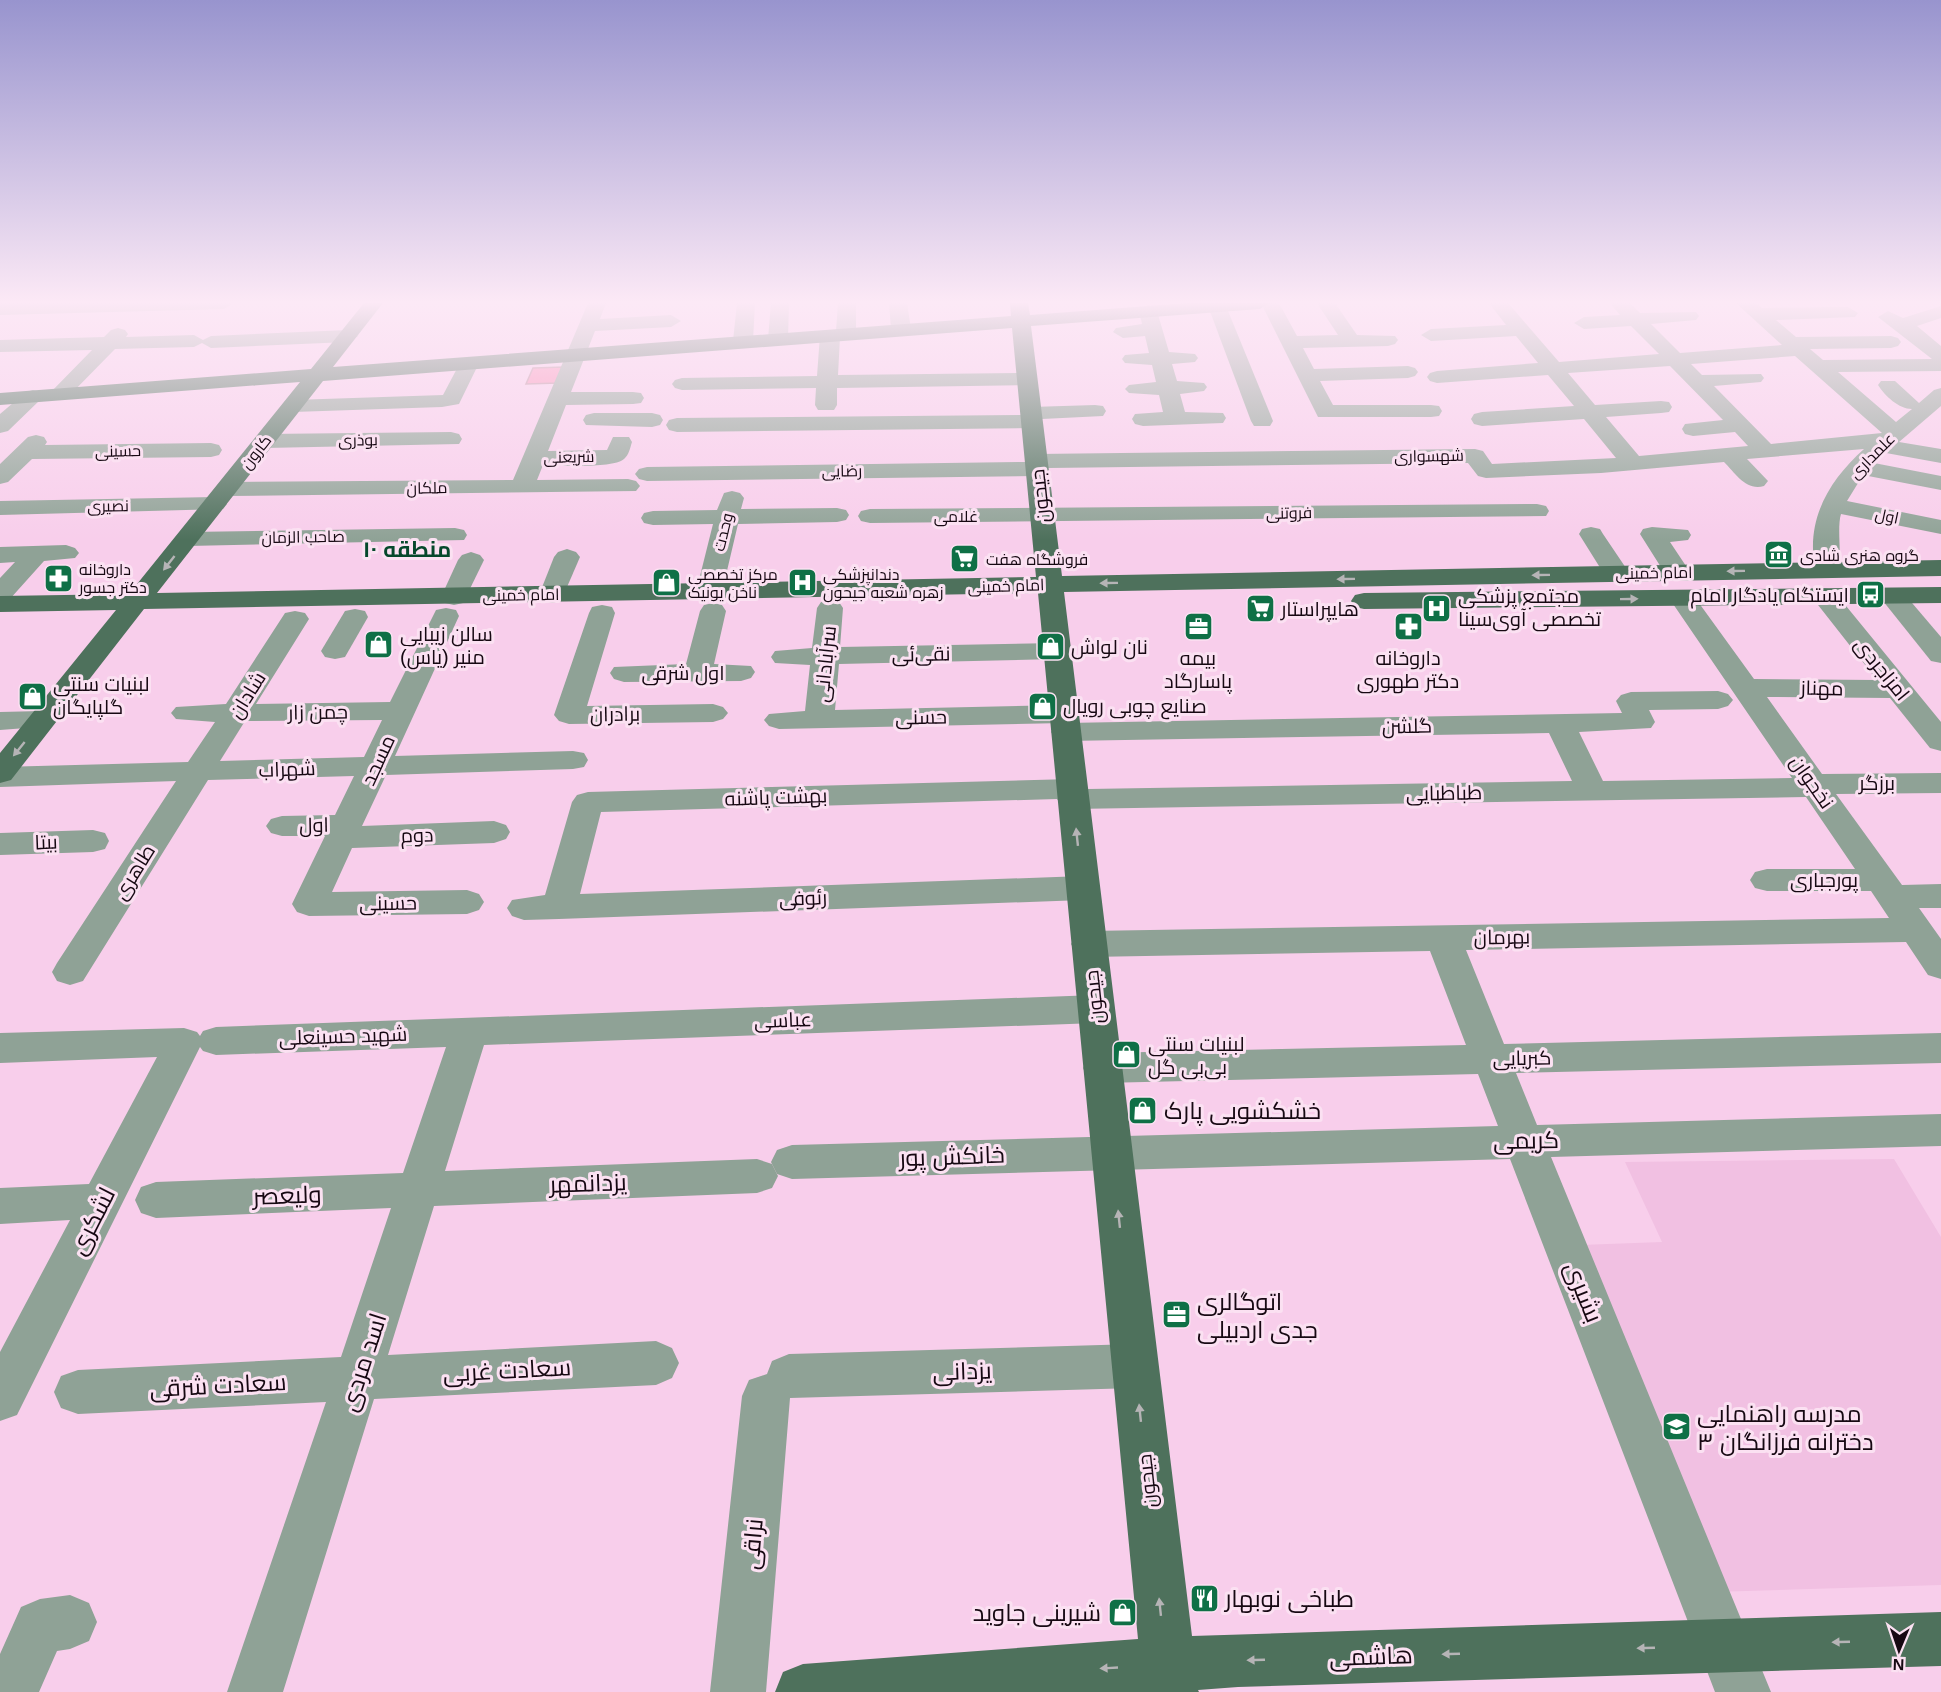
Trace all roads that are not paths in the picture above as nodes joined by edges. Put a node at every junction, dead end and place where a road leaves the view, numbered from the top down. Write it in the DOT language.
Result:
graph roads {
  1 [pos="72,382"];
  2 [pos="215,382"];
  3 [pos="312,382"];
  4 [pos="458,382"];
  5 [pos="565,382"];
  6 [pos="639,382"];
  7 [pos="829,382"];
  8 [pos="1028,382"];
  9 [pos="1167,382"];
  10 [pos="1244,382"];
  11 [pos="1311,382"];
  12 [pos="1564,382"];
  13 [pos="1698,382"];
  14 [pos="1837,382"];
  15 [pos="682,384"];
  16 [pos="1888,385"];
  17 [pos="1168,387"];
  18 [pos="1197,387"];
  19 [pos="1136,389"];
  20 [pos="60,394"];
  21 [pos="1941,394"];
  22 [pos="33,396"];
  23 [pos="633,398"];
  24 [pos="0,399"];
  25 [pos="558,399"];
  26 [pos="1861,403"];
  27 [pos="1030,404"];
  28 [pos="293,406"];
  29 [pos="1661,407"];
  30 [pos="1095,411"];
  31 [pos="1431,411"];
  32 [pos="1590,412"];
  33 [pos="1215,418"];
  34 [pos="1143,419"];
  35 [pos="1176,419"];
  36 [pos="1482,419"];
  37 [pos="589,420"];
  38 [pos="652,420"];
  39 [pos="1262,421"];
  40 [pos="824,424"];
  41 [pos="677,425"];
  42 [pos="0,426"];
  43 [pos="1741,426"];
  44 [pos="1941,427"];
  45 [pos="1896,428"];
  46 [pos="1693,429"];
  47 [pos="84,431"];
  48 [pos="451,439"];
  49 [pos="617,440"];
  50 [pos="265,441"];
  51 [pos="211,450"];
  52 [pos="65,451"];
  53 [pos="1766,451"];
  54 [pos="1728,453"];
  55 [pos="1941,456"];
  56 [pos="534,458"];
  57 [pos="1662,460"];
  58 [pos="1633,463"];
  59 [pos="1037,465"];
  60 [pos="1601,466"];
  61 [pos="1857,467"];
  62 [pos="737,472"];
  63 [pos="0,477"];
  64 [pos="1678,477"];
  65 [pos="637,480"];
  66 [pos="1756,481"];
  67 [pos="1941,483"];
  68 [pos="522,487"];
  69 [pos="1620,488"];
  70 [pos="221,497"];
  71 [pos="1833,505"];
  72 [pos="0,508"];
  73 [pos="1537,511"];
  74 [pos="837,515"];
  75 [pos="870,516"];
  76 [pos="1042,516"];
  77 [pos="653,518"];
  78 [pos="727,518"];
  79 [pos="1941,527"];
  80 [pos="1591,534"];
  81 [pos="455,535"];
  82 [pos="1679,535"];
  83 [pos="188,539"];
  84 [pos="66,553"];
  85 [pos="37,554"];
  86 [pos="0,555"];
  87 [pos="567,556"];
  88 [pos="471,560"];
  89 [pos="1941,568"];
  90 [pos="1617,574"];
  91 [pos="1825,583"];
  92 [pos="1680,585"];
  93 [pos="1155,593"];
  94 [pos="0,594"];
  95 [pos="1051,594"];
  96 [pos="552,595"];
  97 [pos="1941,595"];
  98 [pos="1892,596"];
  99 [pos="711,601"];
  100 [pos="0,604"];
  101 [pos="450,606"];
  102 [pos="830,608"];
  103 [pos="130,611"];
  104 [pos="602,613"];
  105 [pos="355,617"];
  106 [pos="295,619"];
  107 [pos="0,624"];
  108 [pos="335,651"];
  109 [pos="1057,651"];
  110 [pos="1941,655"];
  111 [pos="825,656"];
  112 [pos="784,657"];
  113 [pos="698,672"];
  114 [pos="741,672"];
  115 [pos="624,673"];
  116 [pos="1898,689"];
  117 [pos="1742,700"];
  118 [pos="401,711"];
  119 [pos="1829,711"];
  120 [pos="236,712"];
  121 [pos="186,713"];
  122 [pos="704,713"];
  123 [pos="819,719"];
  124 [pos="42,720"];
  125 [pos="779,720"];
  126 [pos="0,721"];
  127 [pos="1065,723"];
  128 [pos="1559,723"];
  129 [pos="1941,742"];
  130 [pos="573,760"];
  131 [pos="375,766"];
  132 [pos="0,772"];
  133 [pos="198,772"];
  134 [pos="0,777"];
  135 [pos="1941,783"];
  136 [pos="1814,785"];
  137 [pos="1593,791"];
  138 [pos="1072,794"];
  139 [pos="282,826"];
  140 [pos="344,831"];
  141 [pos="494,832"];
  142 [pos="93,841"];
  143 [pos="0,844"];
  144 [pos="1767,880"];
  145 [pos="1083,888"];
  146 [pos="1886,888"];
  147 [pos="1941,896"];
  148 [pos="467,902"];
  149 [pos="309,904"];
  150 [pos="559,907"];
  151 [pos="524,908"];
  152 [pos="1915,930"];
  153 [pos="1443,938"];
  154 [pos="1089,944"];
  155 [pos="1941,966"];
  156 [pos="70,972"];
  157 [pos="1096,1009"];
  158 [pos="470,1031"];
  159 [pos="200,1041"];
  160 [pos="0,1048"];
  161 [pos="1941,1048"];
  162 [pos="1491,1059"];
  163 [pos="1102,1068"];
  164 [pos="1941,1130"];
  165 [pos="1524,1141"];
  166 [pos="1111,1151"];
  167 [pos="774,1169"];
  168 [pos="419,1190"];
  169 [pos="156,1200"];
  170 [pos="103,1201"];
  171 [pos="0,1206"];
  172 [pos="656,1363"];
  173 [pos="1135,1366"];
  174 [pos="358,1378"];
  175 [pos="778,1386"];
  176 [pos="78,1392"];
  177 [pos="0,1399"];
  178 [pos="70,1622"];
  179 [pos="1941,1639"];
  180 [pos="1734,1669"];
  181 [pos="1169,1678"];
  182 [pos="11,1692"];
  183 [pos="255,1692"];
  184 [pos="738,1692"];
  185 [pos="802,1692"];
  1 -- 20 [label="street"];
  2 -- 20 [label="main road"];
  3 -- 28 [label="main road, کارون"];
  4 -- 28 [label="street"];
  5 -- 25 [label="street"];
  6 -- 23 [label="street"];
  7 -- 15 [label="street"];
  7 -- 27 [label="street"];
  7 -- 40 [label="street"];
  8 -- 27 [label="main road, جیحون"];
  9 -- 17 [label="street"];
  10 -- 39 [label="street"];
  11 -- 31 [label="street"];
  12 -- 32 [label="street"];
  13 -- 43 [label="street"];
  14 -- 26 [label="street"];
  16 -- 45 [label="street"];
  17 -- 18 [label="street"];
  17 -- 19 [label="street"];
  17 -- 35 [label="street"];
  20 -- 22 [label="main road"];
  21 -- 45 [label="street, علمداری"];
  22 -- 24 [label="main road"];
  22 -- 42 [label="street"];
  23 -- 25 [label="street"];
  23 -- 49 [label="street"];
  25 -- 56 [label="street"];
  26 -- 45 [label="street"];
  26 -- 45 [label="street"];
  27 -- 30 [label="street"];
  27 -- 40 [label="street"];
  27 -- 59 [label="main road, جیحون"];
  28 -- 50 [label="main road, کارون"];
  29 -- 32 [label="street"];
  32 -- 36 [label="street"];
  32 -- 58 [label="street"];
  33 -- 35 [label="street"];
  34 -- 35 [label="street"];
  37 -- 49 [label="street"];
  38 -- 49 [label="street"];
  40 -- 41 [label="street"];
  43 -- 46 [label="street"];
  43 -- 53 [label="street"];
  44 -- 45 [label="street"];
  45 -- 53 [label="street, شهسواری"];
  45 -- 55 [label="street"];
  45 -- 61 [label="street, علمداری"];
  47 -- 52 [label="street"];
  48 -- 50 [label="street, بوذری"];
  49 -- 56 [label="street, شریعنی"];
  50 -- 70 [label="main road, کارون"];
  51 -- 52 [label="street, حسینی"];
  52 -- 63 [label="street, حسینی"];
  53 -- 54 [label="street, شهسواری"];
  54 -- 57 [label="street, شهسواری"];
  54 -- 66 [label="street"];
  56 -- 68 [label="street"];
  57 -- 58 [label="street, شهسواری"];
  57 -- 64 [label="street"];
  58 -- 60 [label="street, شهسواری"];
  59 -- 60 [label="street, شهسواری"];
  59 -- 62 [label="street, رضایی"];
  59 -- 76 [label="main road, جیحون"];
  60 -- 69 [label="street"];
  61 -- 67 [label="street"];
  61 -- 71 [label="street, علمداری"];
  62 -- 65 [label="street, رضایی"];
  62 -- 78 [label="street, وحدت"];
  65 -- 68 [label="street, ملکان"];
  68 -- 70 [label="street, ملکان"];
  70 -- 72 [label="street, نصیری"];
  70 -- 83 [label="main road, کارون"];
  71 -- 79 [label="street, اول"];
  71 -- 91 [label="street, علمداری"];
  73 -- 76 [label="street, فروتنی"];
  74 -- 78 [label="street"];
  75 -- 76 [label="street, غلامی"];
  76 -- 95 [label="main road, جیحون"];
  77 -- 78 [label="street"];
  78 -- 99 [label="street, وحدت"];
  80 -- 90 [label="street"];
  81 -- 83 [label="street, صاحب الزمان"];
  82 -- 92 [label="street, نخجوان"];
  83 -- 103 [label="main road, کارون, one-way"];
  84 -- 85 [label="street"];
  85 -- 86 [label="street"];
  85 -- 94 [label="street"];
  87 -- 96 [label="street"];
  88 -- 101 [label="street, مسجد"];
  89 -- 91 [label="main road, امام خمینی"];
  90 -- 92 [label="main road, امام خمینی"];
  90 -- 93 [label="main road, امام خمینی, one-way"];
  91 -- 92 [label="main road, امام خمینی"];
  91 -- 98 [label="main road, امام خمینی"];
  91 -- 116 [label="street, امزاجردی"];
  93 -- 92 [label="main road, امام خمینی, one-way"];
  92 -- 117 [label="street, نخجوان"];
  93 -- 95 [label="main road, امام خمینی"];
  95 -- 99 [label="main road, امام خمینی"];
  95 -- 102 [label="main road, امام خمینی"];
  95 -- 109 [label="main road, جیحون"];
  96 -- 99 [label="main road, امام خمینی"];
  96 -- 101 [label="main road, امام خمینی"];
  97 -- 98 [label="main road, امام خمینی"];
  98 -- 110 [label="street"];
  99 -- 102 [label="main road, امام خمینی"];
  99 -- 104 [label="main road, امام خمینی"];
  99 -- 113 [label="street, وحدت"];
  100 -- 103 [label="main road, امام خمینی"];
  101 -- 103 [label="main road, امام خمینی"];
  101 -- 104 [label="main road, امام خمینی"];
  101 -- 105 [label="main road, امام خمینی"];
  101 -- 118 [label="street, مسجد"];
  102 -- 111 [label="street, سرآبادانی"];
  103 -- 106 [label="main road, امام خمینی"];
  103 -- 107 [label="main road, امام خمینی"];
  103 -- 124 [label="main road, کارون"];
  104 -- 122 [label="street, برادران"];
  105 -- 106 [label="main road, امام خمینی"];
  105 -- 108 [label="street"];
  106 -- 120 [label="street, شادان"];
  109 -- 111 [label="street, نقی‌ئی"];
  109 -- 127 [label="main road, جیحون"];
  111 -- 112 [label="street, نقی‌ئی"];
  111 -- 123 [label="street, سرآبادانی"];
  113 -- 114 [label="street, اول شرقی"];
  113 -- 115 [label="street, اول شرقی"];
  116 -- 117 [label="street, مهناز"];
  116 -- 129 [label="street, امزاجردی"];
  117 -- 119 [label="street"];
  117 -- 128 [label="street, گلشن"];
  117 -- 136 [label="street, نخجوان"];
  118 -- 120 [label="street, چمن زار"];
  118 -- 131 [label="street, مسجد"];
  120 -- 121 [label="street"];
  120 -- 133 [label="street, شادان"];
  123 -- 125 [label="street, حسنی"];
  123 -- 127 [label="street, حسنی"];
  124 -- 126 [label="street"];
  124 -- 132 [label="main road, کارون, one-way"];
  127 -- 128 [label="street, گلشن"];
  127 -- 138 [label="main road, جیحون"];
  128 -- 137 [label="street"];
  130 -- 131 [label="street, شهراب"];
  131 -- 133 [label="street, شهراب"];
  131 -- 140 [label="street, مسجد"];
  133 -- 134 [label="street, شهراب"];
  133 -- 156 [label="street, طاهری"];
  135 -- 136 [label="street, برزگر"];
  136 -- 137 [label="street, طباطبایی"];
  136 -- 146 [label="street, نخجوان"];
  137 -- 138 [label="street, طباطبایی"];
  145 -- 138 [label="main road, جیحون, one-way"];
  138 -- 150 [label="street, بهشت پاشنه"];
  139 -- 140 [label="street, اول"];
  140 -- 141 [label="street, دوم"];
  140 -- 149 [label="street, مسجد"];
  142 -- 143 [label="street, بیتا"];
  144 -- 146 [label="street, پورجباری"];
  145 -- 150 [label="street, رئوفی"];
  145 -- 154 [label="main road, جیحون"];
  146 -- 147 [label="street, پورجباری"];
  146 -- 152 [label="street, نخجوان"];
  148 -- 149 [label="street, حسینی"];
  150 -- 151 [label="street, رئوفی"];
  152 -- 153 [label="street, بهرمان"];
  152 -- 155 [label="street, نخجوان"];
  153 -- 154 [label="street, بهرمان"];
  153 -- 162 [label="street, بشیری"];
  154 -- 157 [label="main road, جیحون"];
  157 -- 158 [label="street, عباسی"];
  157 -- 163 [label="main road, جیحون"];
  158 -- 159 [label="street, شهید حسینعلی"];
  158 -- 168 [label="street, اسد مردی"];
  159 -- 160 [label="street, شهید حسینعلی"];
  159 -- 170 [label="street, لشکری"];
  161 -- 162 [label="street, کبریایی"];
  162 -- 163 [label="street, کبریایی"];
  162 -- 165 [label="street, بشیری"];
  163 -- 166 [label="main road, جیحون"];
  164 -- 165 [label="street, کریمی"];
  165 -- 166 [label="street, کریمی"];
  165 -- 180 [label="street, بشیری"];
  166 -- 167 [label="street, خانکش پور"];
  173 -- 166 [label="main road, جیحون, one-way"];
  167 -- 168 [label="street, یزدانمهر"];
  168 -- 169 [label="street, ولیعصر"];
  168 -- 174 [label="street, اسد مردی"];
  170 -- 171 [label="street"];
  170 -- 177 [label="street, لشکری"];
  172 -- 174 [label="street, سعادت غربی"];
  173 -- 175 [label="street, یزدانی"];
  181 -- 173 [label="main road, جیحون, one-way"];
  174 -- 176 [label="street, سعادت شرقی"];
  174 -- 183 [label="street, اسد مردی"];
  175 -- 184 [label="street, نراقی"];
  178 -- 182 [label="street"];
  179 -- 180 [label="main road, هاشمی, one-way"];
  180 -- 181 [label="main road, هاشمی, one-way"];
  181 -- 185 [label="main road, هاشمی, one-way"];
}
